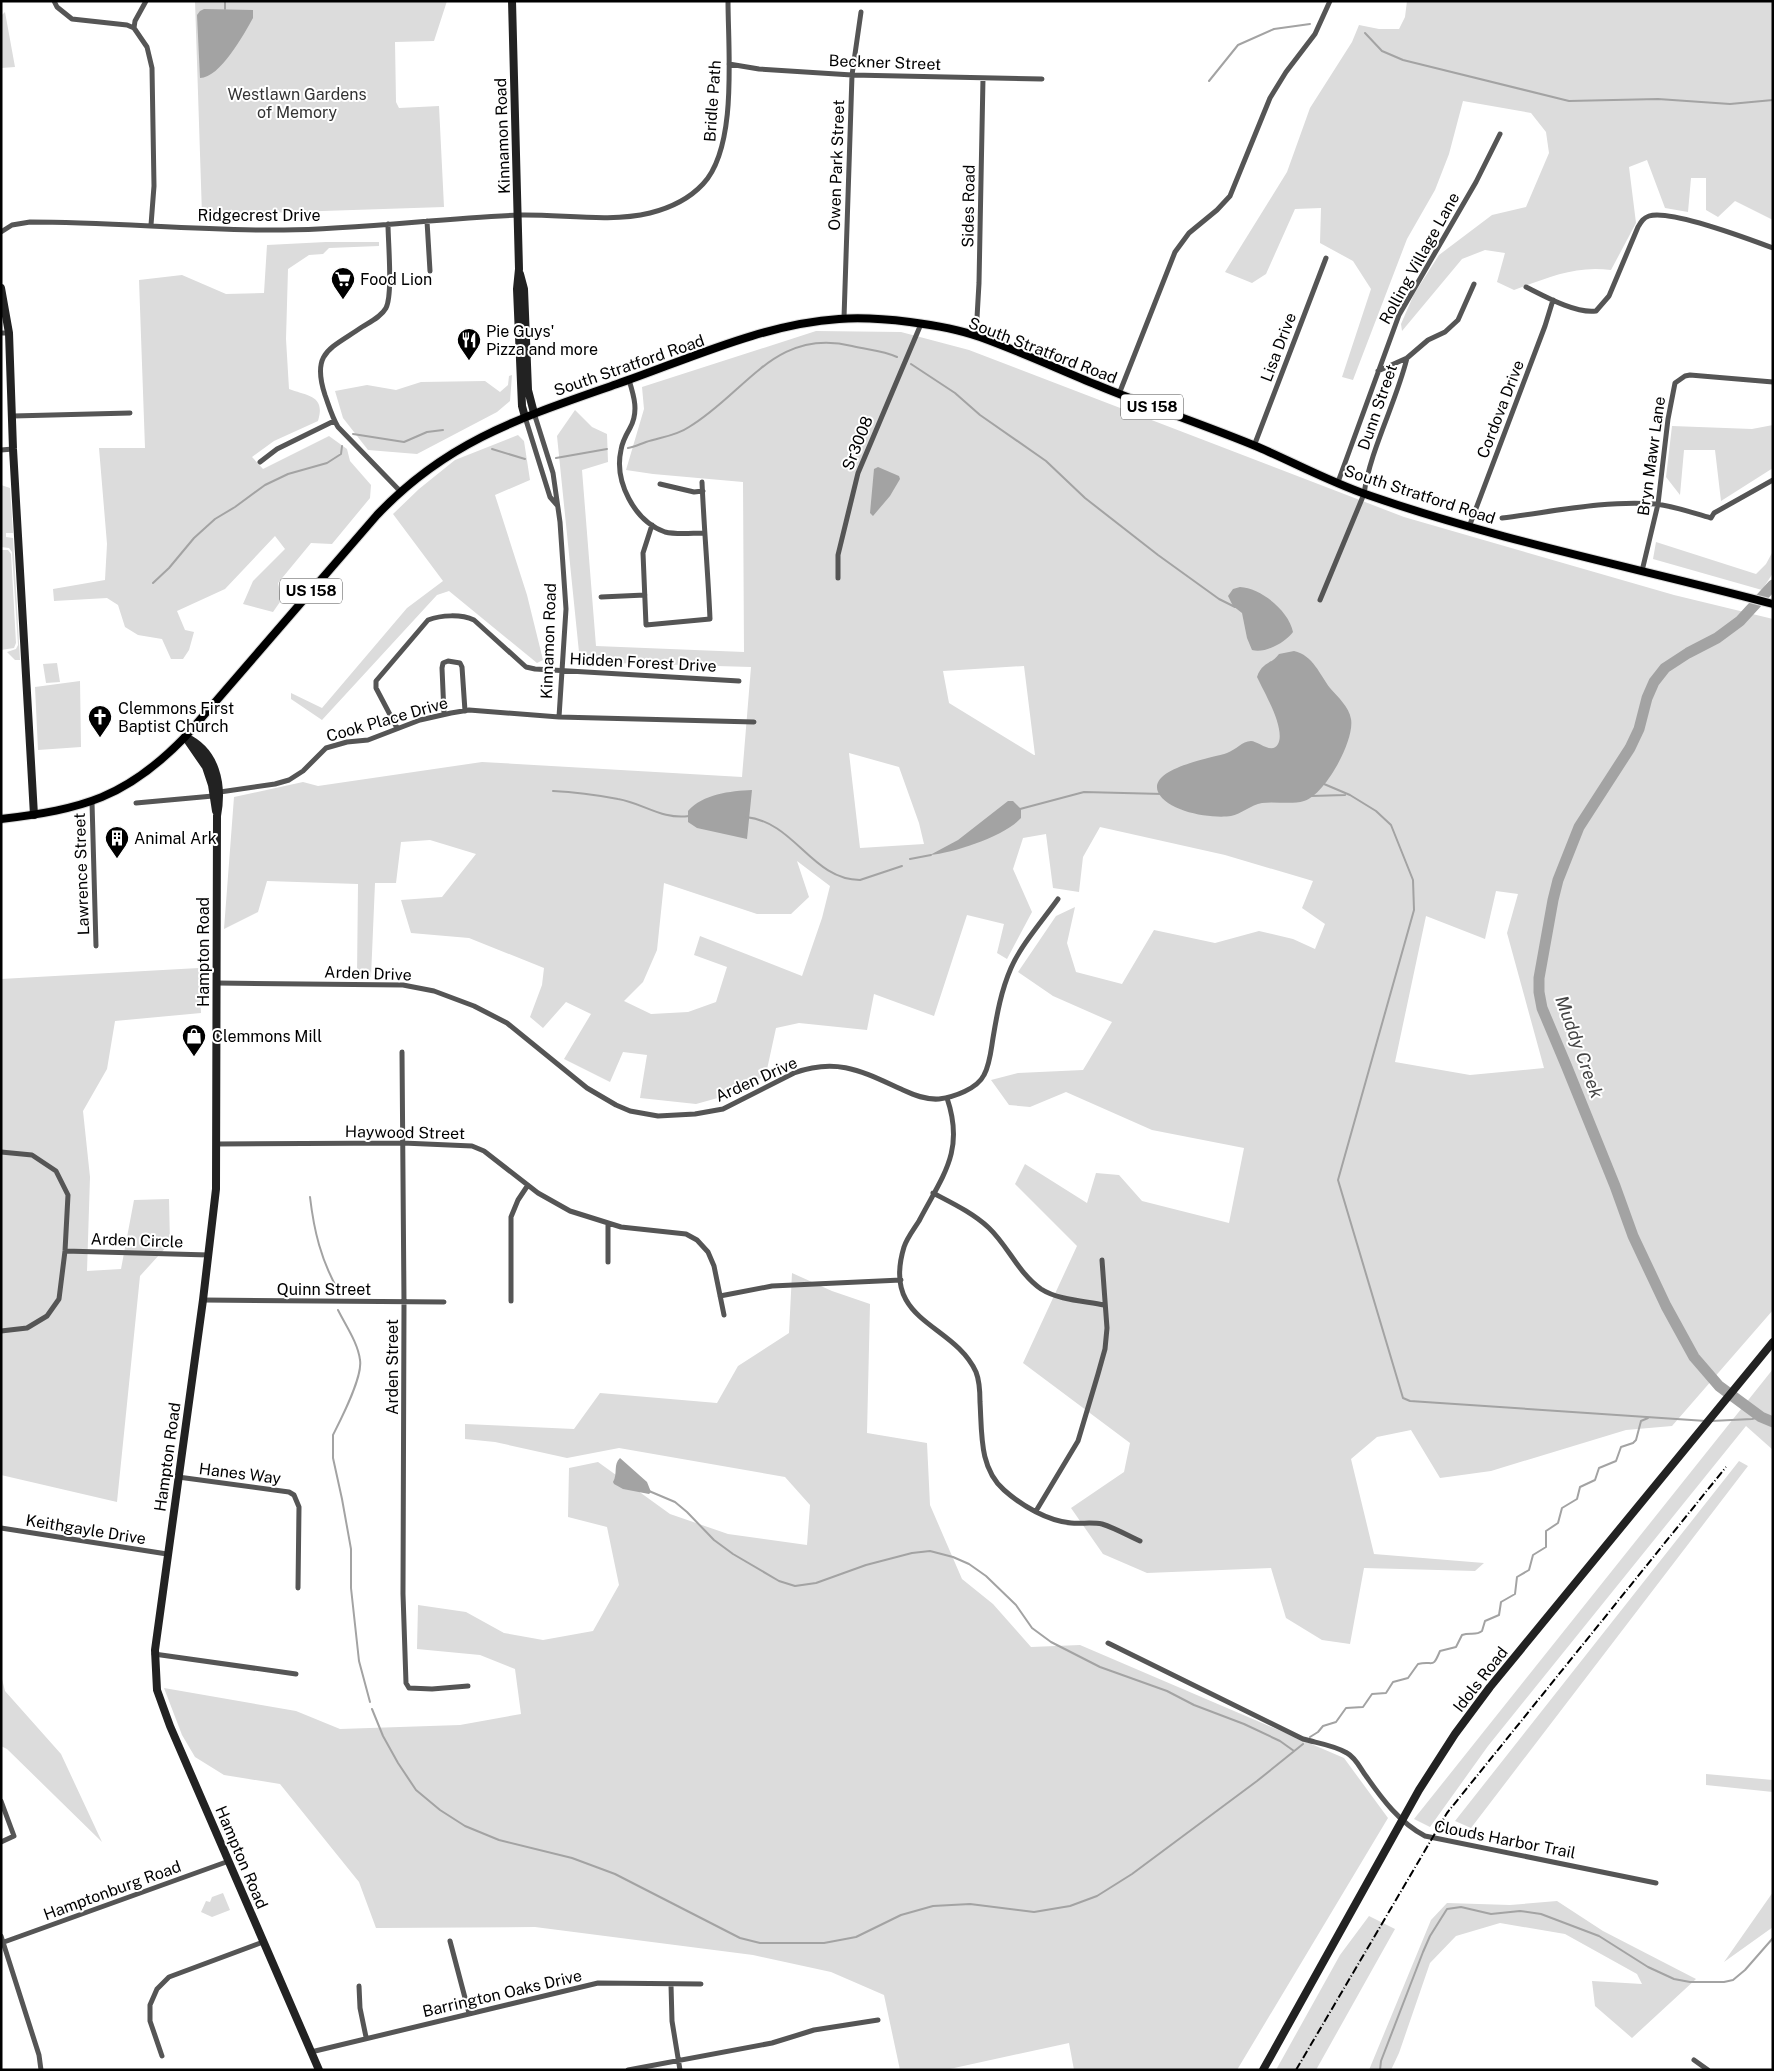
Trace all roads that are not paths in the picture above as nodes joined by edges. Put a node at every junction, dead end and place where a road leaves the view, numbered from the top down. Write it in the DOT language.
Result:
graph roads {
  1 [pos="54,1"];
  2 [pos="146,1"];
  3 [pos="512,1"];
  4 [pos="728,1"];
  5 [pos="1330,1"];
  6 [pos="861,12"];
  7 [pos="134,28"];
  8 [pos="728,64"];
  9 [pos="852,75"];
  10 [pos="983,78"];
  11 [pos="1042,79"];
  12 [pos="1500,134"];
  13 [pos="518,215"];
  14 [pos="427,221"];
  15 [pos="388,224"];
  16 [pos="151,225"];
  17 [pos="1,232"];
  18 [pos="1773,248"];
  19 [pos="1326,258"];
  20 [pos="520,269"];
  21 [pos="430,271"];
  22 [pos="1474,284"];
  23 [pos="1526,287"];
  24 [pos="1,288"];
  25 [pos="1553,300"];
  26 [pos="844,318"];
  27 [pos="921,324"];
  28 [pos="5,333"];
  29 [pos="976,335"];
  30 [pos="1407,358"];
  31 [pos="1378,371"];
  32 [pos="629,380"];
  33 [pos="1773,382"];
  34 [pos="1119,394"];
  35 [pos="130,413"];
  36 [pos="534,414"];
  37 [pos="13,416"];
  38 [pos="525,417"];
  39 [pos="334,421"];
  40 [pos="1254,446"];
  41 [pos="13,449"];
  42 [pos="1,450"];
  43 [pos="260,462"];
  44 [pos="553,473"];
  45 [pos="544,476"];
  46 [pos="1773,480"];
  47 [pos="702,482"];
  48 [pos="1338,482"];
  49 [pos="660,484"];
  50 [pos="400,491"];
  51 [pos="702,491"];
  52 [pos="1364,494"];
  53 [pos="1658,504"];
  54 [pos="557,506"];
  55 [pos="1502,518"];
  56 [pos="652,525"];
  57 [pos="1469,527"];
  58 [pos="704,534"];
  59 [pos="1642,571"];
  60 [pos="838,578"];
  61 [pos="645,595"];
  62 [pos="601,597"];
  63 [pos="1320,600"];
  64 [pos="1773,604"];
  65 [pos="562,670"];
  66 [pos="739,681"];
  67 [pos="464,711"];
  68 [pos="444,714"];
  69 [pos="559,717"];
  70 [pos="754,722"];
  71 [pos="397,728"];
  72 [pos="185,737"];
  73 [pos="217,794"];
  74 [pos="92,802"];
  75 [pos="136,803"];
  76 [pos="34,815"];
  77 [pos="1,819"];
  78 [pos="1058,899"];
  79 [pos="96,946"];
  80 [pos="216,984"];
  81 [pos="402,1052"];
  82 [pos="947,1098"];
  83 [pos="403,1143"];
  84 [pos="217,1144"];
  85 [pos="1,1152"];
  86 [pos="528,1185"];
  87 [pos="934,1193"];
  88 [pos="608,1224"];
  89 [pos="65,1251"];
  90 [pos="209,1255"];
  91 [pos="1102,1260"];
  92 [pos="608,1262"];
  93 [pos="900,1280"];
  94 [pos="720,1296"];
  95 [pos="203,1300"];
  96 [pos="511,1301"];
  97 [pos="404,1302"];
  98 [pos="444,1302"];
  99 [pos="1104,1305"];
  100 [pos="724,1314"];
  101 [pos="1,1331"];
  102 [pos="1773,1342"];
  103 [pos="178,1477"];
  104 [pos="1036,1511"];
  105 [pos="1,1528"];
  106 [pos="1140,1541"];
  107 [pos="167,1554"];
  108 [pos="298,1588"];
  109 [pos="1108,1643"];
  110 [pos="154,1654"];
  111 [pos="296,1674"];
  112 [pos="468,1686"];
  113 [pos="1,1802"];
  114 [pos="1402,1820"];
  115 [pos="1,1842"];
  116 [pos="229,1861"];
  117 [pos="1656,1883"];
  118 [pos="2,1939"];
  119 [pos="450,1941"];
  120 [pos="263,1942"];
  121 [pos="701,1984"];
  122 [pos="671,1985"];
  123 [pos="359,1986"];
  124 [pos="469,2013"];
  125 [pos="878,2020"];
  126 [pos="366,2038"];
  127 [pos="311,2052"];
  128 [pos="162,2056"];
  129 [pos="678,2059"];
  130 [pos="1694,2060"];
  131 [pos="42,2070"];
  132 [pos="319,2070"];
  133 [pos="628,2070"];
  134 [pos="680,2070"];
  135 [pos="1263,2070"];
  136 [pos="1708,2070"];
  1 -- 7 [label="street"];
  2 -- 7 [label="street"];
  3 -- 13 [label="main road, Kinnamon Road"];
  4 -- 8 [label="street, Bridle Path"];
  5 -- 34 [label="street"];
  6 -- 9 [label="street, Owen Park Street"];
  7 -- 16 [label="street"];
  8 -- 9 [label="street, Beckner Street"];
  8 -- 13 [label="street, Bridle Path"];
  9 -- 10 [label="street, Beckner Street"];
  9 -- 26 [label="street, Owen Park Street"];
  10 -- 11 [label="street, Beckner Street"];
  10 -- 29 [label="street, Sides Road"];
  12 -- 31 [label="street, Rolling Village Lane"];
  13 -- 14 [label="street, Ridgecrest Drive"];
  13 -- 20 [label="main road, Kinnamon Road"];
  14 -- 15 [label="street, Ridgecrest Drive"];
  14 -- 21 [label="street"];
  15 -- 16 [label="street, Ridgecrest Drive"];
  15 -- 39 [label="street"];
  16 -- 17 [label="street, Ridgecrest Drive"];
  18 -- 25 [label="street"];
  19 -- 40 [label="street, Lisa Drive"];
  20 -- 36 [label="main road, Kinnamon Road"];
  20 -- 38 [label="main road, Kinnamon Road"];
  22 -- 30 [label="street"];
  23 -- 25 [label="street"];
  24 -- 28 [label="main road"];
  25 -- 57 [label="street, Cordova Drive"];
  26 -- 27 [label="main road, South Stratford Road / US 158"];
  26 -- 32 [label="main road, South Stratford Road / US 158"];
  27 -- 29 [label="main road, South Stratford Road / US 158"];
  27 -- 60 [label="street, Sr3008"];
  28 -- 37 [label="main road"];
  29 -- 34 [label="main road, South Stratford Road / US 158"];
  30 -- 31 [label="street"];
  30 -- 52 [label="street, Dunn Street"];
  31 -- 48 [label="street, Rolling Village Lane"];
  32 -- 36 [label="main road, South Stratford Road / US 158"];
  32 -- 56 [label="street"];
  33 -- 53 [label="street, Bryn Mawr Lane"];
  34 -- 40 [label="main road, South Stratford Road / US 158"];
  35 -- 37 [label="street"];
  36 -- 38 [label="main road, South Stratford Road / US 158"];
  36 -- 44 [label="street, Kinnamon Road"];
  37 -- 41 [label="main road"];
  38 -- 45 [label="street, Kinnamon Road"];
  38 -- 50 [label="main road, US 158"];
  39 -- 43 [label="street"];
  39 -- 50 [label="street"];
  40 -- 48 [label="main road, South Stratford Road / US 158"];
  41 -- 42 [label="street"];
  41 -- 76 [label="main road"];
  44 -- 45 [label="street"];
  44 -- 54 [label="street, Kinnamon Road"];
  45 -- 54 [label="street, Kinnamon Road"];
  46 -- 53 [label="street"];
  47 -- 51 [label="street"];
  48 -- 52 [label="main road, South Stratford Road / US 158"];
  49 -- 51 [label="street"];
  50 -- 72 [label="main road, US 158"];
  51 -- 58 [label="street"];
  52 -- 57 [label="main road, South Stratford Road / US 158"];
  52 -- 63 [label="street, Dunn Street"];
  53 -- 55 [label="street"];
  53 -- 59 [label="street, Bryn Mawr Lane"];
  54 -- 65 [label="street, Kinnamon Road"];
  56 -- 58 [label="street"];
  56 -- 61 [label="street"];
  57 -- 59 [label="main road, South Stratford Road / US 158"];
  58 -- 61 [label="street"];
  59 -- 64 [label="main road, South Stratford Road / US 158"];
  61 -- 62 [label="street"];
  65 -- 66 [label="street, Hidden Forest Drive"];
  65 -- 69 [label="street, Kinnamon Road"];
  65 -- 71 [label="street, Hidden Forest Drive"];
  67 -- 68 [label="street, Cook Place Drive"];
  67 -- 68 [label="street"];
  67 -- 69 [label="street, Cook Place Drive"];
  68 -- 71 [label="street, Cook Place Drive"];
  69 -- 70 [label="street, Cook Place Drive"];
  71 -- 73 [label="street, Cook Place Drive"];
  72 -- 73 [label="main road, Hampton Road"];
  72 -- 74 [label="main road, US 158"];
  73 -- 75 [label="street, Cook Place Drive"];
  73 -- 80 [label="main road, Hampton Road"];
  74 -- 76 [label="main road, US 158"];
  74 -- 79 [label="street, Lawrence Street"];
  76 -- 77 [label="main road, US 158"];
  78 -- 82 [label="street, Arden Drive"];
  80 -- 82 [label="street, Arden Drive"];
  80 -- 84 [label="main road, Hampton Road"];
  81 -- 83 [label="street, Arden Street"];
  82 -- 87 [label="street"];
  83 -- 84 [label="street, Haywood Street"];
  83 -- 86 [label="street, Haywood Street"];
  83 -- 97 [label="street, Arden Street"];
  84 -- 90 [label="main road, Hampton Road"];
  85 -- 89 [label="street"];
  86 -- 88 [label="street, Haywood Street"];
  86 -- 96 [label="street"];
  87 -- 93 [label="street"];
  87 -- 99 [label="street"];
  88 -- 92 [label="street"];
  88 -- 94 [label="street, Haywood Street"];
  89 -- 90 [label="street, Arden Circle"];
  89 -- 101 [label="street"];
  90 -- 95 [label="main road, Hampton Road"];
  91 -- 99 [label="street"];
  93 -- 94 [label="street"];
  93 -- 104 [label="street"];
  94 -- 100 [label="street, Haywood Street"];
  95 -- 97 [label="street, Quinn Street"];
  95 -- 103 [label="main road, Hampton Road"];
  97 -- 98 [label="street, Quinn Street"];
  97 -- 112 [label="street, Arden Street"];
  99 -- 104 [label="street"];
  102 -- 114 [label="main road, Idols Road"];
  103 -- 107 [label="main road, Hampton Road"];
  103 -- 108 [label="street, Hanes Way"];
  104 -- 106 [label="street"];
  105 -- 107 [label="street, Keithgayle Drive"];
  107 -- 110 [label="main road, Hampton Road"];
  109 -- 114 [label="street, Clouds Harbor Trail"];
  110 -- 111 [label="street"];
  110 -- 116 [label="main road, Hampton Road"];
  113 -- 115 [label="street"];
  114 -- 117 [label="street, Clouds Harbor Trail"];
  114 -- 135 [label="main road, Idols Road"];
  116 -- 118 [label="street, Hamptonburg Road"];
  116 -- 120 [label="main road, Hampton Road"];
  118 -- 131 [label="street"];
  119 -- 124 [label="street"];
  120 -- 127 [label="main road, Hampton Road"];
  120 -- 128 [label="street"];
  121 -- 122 [label="street, Barrington Oaks Drive"];
  122 -- 124 [label="street, Barrington Oaks Drive"];
  122 -- 129 [label="street"];
  123 -- 126 [label="street"];
  124 -- 126 [label="street, Barrington Oaks Drive"];
  125 -- 129 [label="street"];
  126 -- 127 [label="street, Barrington Oaks Drive"];
  127 -- 132 [label="main road, Hampton Road"];
  129 -- 133 [label="street"];
  129 -- 134 [label="street"];
  130 -- 136 [label="street"];
}
